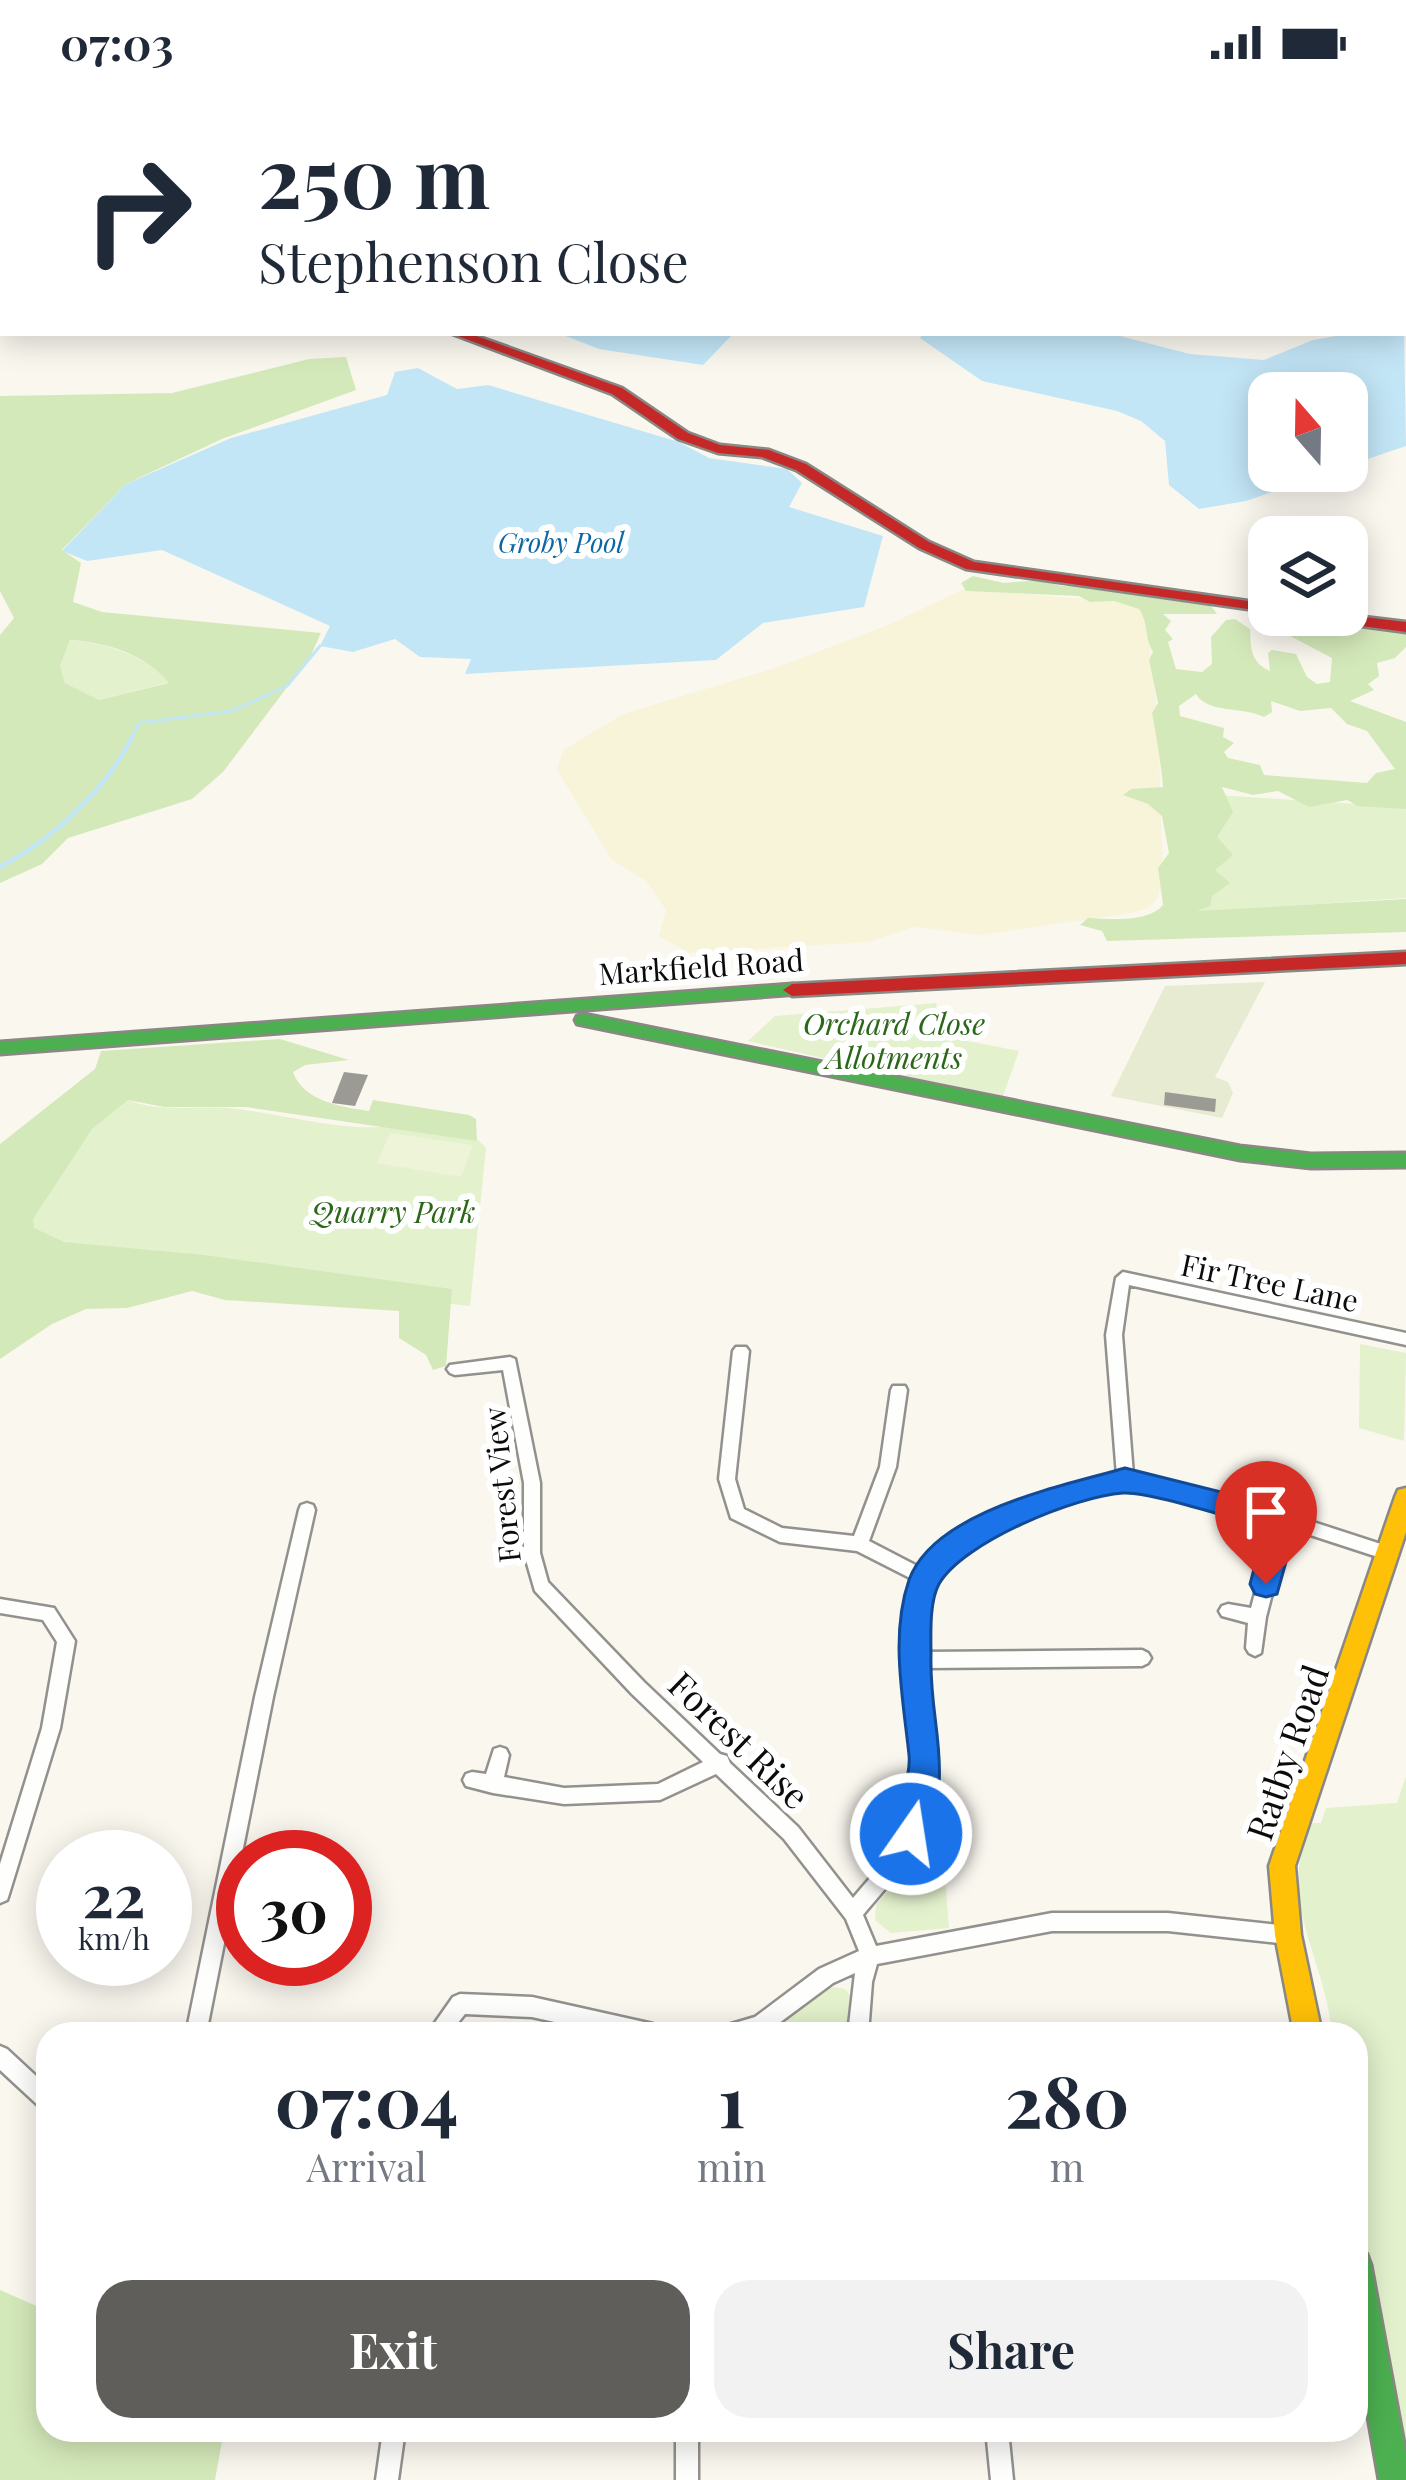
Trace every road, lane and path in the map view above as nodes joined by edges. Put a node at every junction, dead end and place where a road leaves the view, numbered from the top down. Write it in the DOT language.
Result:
graph roads {
  1 [pos="464,336"];
  2 [pos="1248,605"];
  3 [pos="1368,622"];
  4 [pos="1406,627"];
  5 [pos="1406,941"];
  6 [pos="1406,958"];
  7 [pos="435,1014"];
  8 [pos="0,1030"];
  9 [pos="0,1048"];
  10 [pos="1406,1160"];
  11 [pos="1406,1339"];
  12 [pos="741,1351"];
  13 [pos="454,1369"];
  14 [pos="899,1390"];
  15 [pos="1125,1480"];
  16 [pos="1406,1497"];
  17 [pos="307,1510"];
  18 [pos="1282,1519"];
  19 [pos="860,1544"];
  20 [pos="1387,1553"];
  21 [pos="925,1578"];
  22 [pos="541,1586"];
  23 [pos="0,1606"];
  24 [pos="1228,1611"];
  25 [pos="1257,1617"];
  26 [pos="1255,1648"];
  27 [pos="1142,1658"];
  28 [pos="914,1660"];
  29 [pos="500,1755"];
  30 [pos="721,1762"];
  31 [pos="472,1780"];
  32 [pos="493,1785"];
  33 [pos="0,1894"];
  34 [pos="853,1913"];
  35 [pos="1288,1935"];
  36 [pos="870,1956"];
  37 [pos="198,2022"];
  38 [pos="446,2022"];
  39 [pos="599,2022"];
  40 [pos="764,2022"];
  41 [pos="860,2022"];
  42 [pos="1306,2022"];
  43 [pos="0,2056"];
  44 [pos="36,2090"];
  45 [pos="1368,2331"];
  46 [pos="392,2442"];
  47 [pos="688,2442"];
  48 [pos="998,2442"];
  49 [pos="387,2480"];
  50 [pos="687,2480"];
  51 [pos="1002,2480"];
  52 [pos="1395,2480"];
  1 -- 2 [label="main road"];
  3 -- 4 [label="main road"];
  5 -- 8 [label="main road, Markfield Road"];
  6 -- 7 [label="main road, Markfield Road"];
  7 -- 9 [label="main road, Markfield Road"];
  7 -- 10 [label="main road, Markfield Road"];
  11 -- 15 [label="street, Fir Tree Lane"];
  12 -- 19 [label="street"];
  13 -- 22 [label="street, Forest View"];
  14 -- 19 [label="street"];
  15 -- 18 [label="street"];
  15 -- 21 [label="street"];
  16 -- 20 [label="main road, Ratby Road"];
  17 -- 37 [label="street"];
  18 -- 20 [label="street"];
  18 -- 25 [label="street"];
  19 -- 21 [label="street"];
  20 -- 35 [label="main road, Ratby Road"];
  21 -- 28 [label="street"];
  22 -- 30 [label="street, Forest Rise"];
  23 -- 33 [label="street"];
  24 -- 25 [label="street"];
  25 -- 26 [label="street"];
  27 -- 28 [label="street"];
  28 -- 34 [label="street"];
  29 -- 32 [label="street"];
  30 -- 32 [label="street"];
  30 -- 34 [label="street, Forest Rise"];
  31 -- 32 [label="street"];
  34 -- 36 [label="street, Forest Rise"];
  35 -- 36 [label="street"];
  35 -- 42 [label="main road, Ratby Road"];
  36 -- 40 [label="street"];
  36 -- 41 [label="street"];
  38 -- 39 [label="street"];
  43 -- 44 [label="street"];
  45 -- 52 [label="main road"];
  46 -- 49 [label="street"];
  47 -- 50 [label="street"];
  48 -- 51 [label="street"];
}
